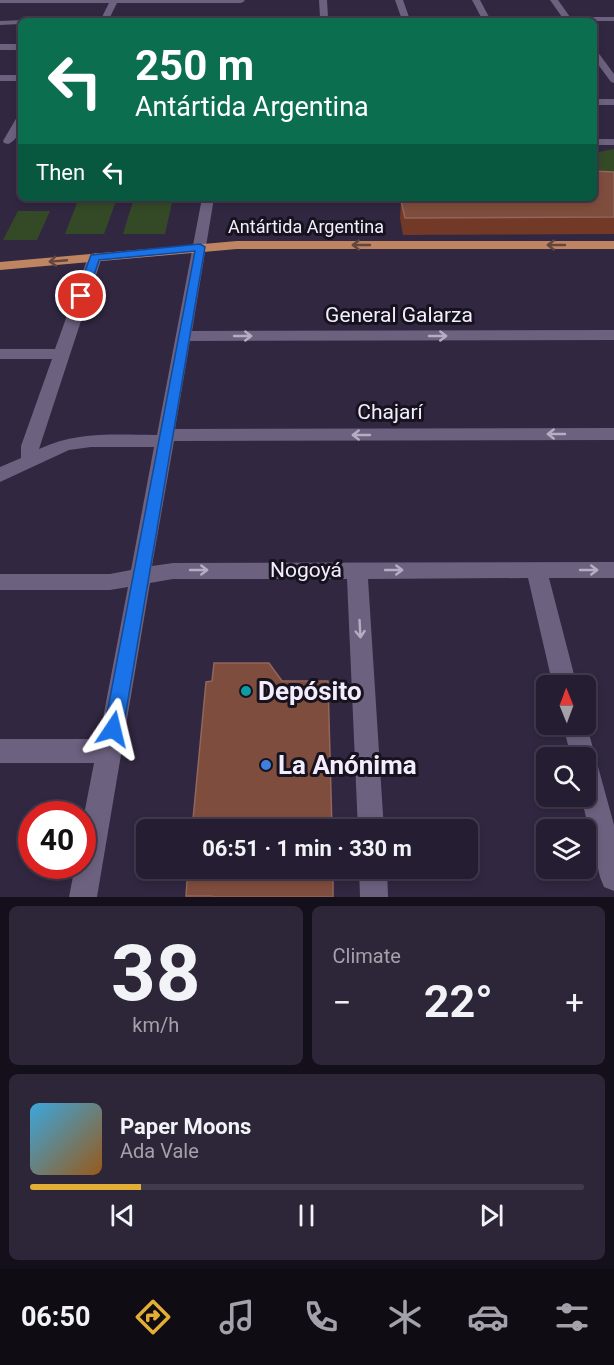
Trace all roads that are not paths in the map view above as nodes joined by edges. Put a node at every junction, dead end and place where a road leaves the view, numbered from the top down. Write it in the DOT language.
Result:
graph roads {
  1 [pos="115,0"];
  2 [pos="241,0"];
  3 [pos="323,0"];
  4 [pos="399,0"];
  5 [pos="476,0"];
  6 [pos="554,0"];
  7 [pos="0,1"];
  8 [pos="106,18"];
  9 [pos="237,18"];
  10 [pos="324,18"];
  11 [pos="404,18"];
  12 [pos="486,18"];
  13 [pos="567,18"];
  14 [pos="597,19"];
  15 [pos="614,19"];
  16 [pos="0,22"];
  17 [pos="18,22"];
  18 [pos="0,47"];
  19 [pos="18,47"];
  20 [pos="597,56"];
  21 [pos="610,70"];
  22 [pos="0,78"];
  23 [pos="18,78"];
  24 [pos="614,80"];
  25 [pos="597,102"];
  26 [pos="614,102"];
  27 [pos="18,123"];
  28 [pos="4,141"];
  29 [pos="597,142"];
  30 [pos="614,142"];
  31 [pos="208,201"];
  32 [pos="614,245"];
  33 [pos="200,247"];
  34 [pos="95,257"];
  35 [pos="0,266"];
  36 [pos="614,335"];
  37 [pos="184,336"];
  38 [pos="0,354"];
  39 [pos="62,354"];
  40 [pos="614,434"];
  41 [pos="166,438"];
  42 [pos="30,460"];
  43 [pos="0,475"];
  44 [pos="357,570"];
  45 [pos="536,570"];
  46 [pos="614,570"];
  47 [pos="141,576"];
  48 [pos="0,582"];
  49 [pos="562,675"];
  50 [pos="0,751"];
  51 [pos="109,751"];
  52 [pos="596,806"];
  53 [pos="370,819"];
  54 [pos="614,877"];
  55 [pos="373,879"];
  56 [pos="83,897"];
  57 [pos="374,897"];
  1 -- 2 [label="street"];
  1 -- 7 [label="street"];
  1 -- 8 [label="street"];
  2 -- 9 [label="street"];
  3 -- 10 [label="street"];
  4 -- 11 [label="street"];
  5 -- 12 [label="street"];
  6 -- 13 [label="street"];
  14 -- 15 [label="street"];
  16 -- 17 [label="street"];
  18 -- 19 [label="street"];
  20 -- 21 [label="street"];
  21 -- 24 [label="street"];
  22 -- 23 [label="street"];
  25 -- 26 [label="street"];
  27 -- 28 [label="street"];
  29 -- 30 [label="street"];
  31 -- 33 [label="street"];
  32 -- 33 [label="main road, Antártida Argentina, one-way"];
  33 -- 34 [label="main road, Antártida Argentina"];
  33 -- 37 [label="street"];
  34 -- 35 [label="main road, Antártida Argentina, one-way"];
  34 -- 39 [label="street"];
  37 -- 36 [label="street, General Galarza, one-way"];
  37 -- 41 [label="street"];
  38 -- 39 [label="street"];
  39 -- 42 [label="street"];
  40 -- 41 [label="street, Chajarí, one-way"];
  41 -- 42 [label="street, Chajarí"];
  41 -- 47 [label="street"];
  42 -- 43 [label="street, Chajarí"];
  44 -- 45 [label="street, Nogoyá, one-way"];
  47 -- 44 [label="street, Nogoyá, one-way"];
  44 -- 53 [label="street, one-way"];
  45 -- 46 [label="street, Nogoyá, one-way"];
  45 -- 49 [label="street"];
  47 -- 48 [label="street, Nogoyá"];
  47 -- 51 [label="street"];
  50 -- 51 [label="street"];
  51 -- 56 [label="street"];
  52 -- 54 [label="street"];
  55 -- 57 [label="street"];
}
